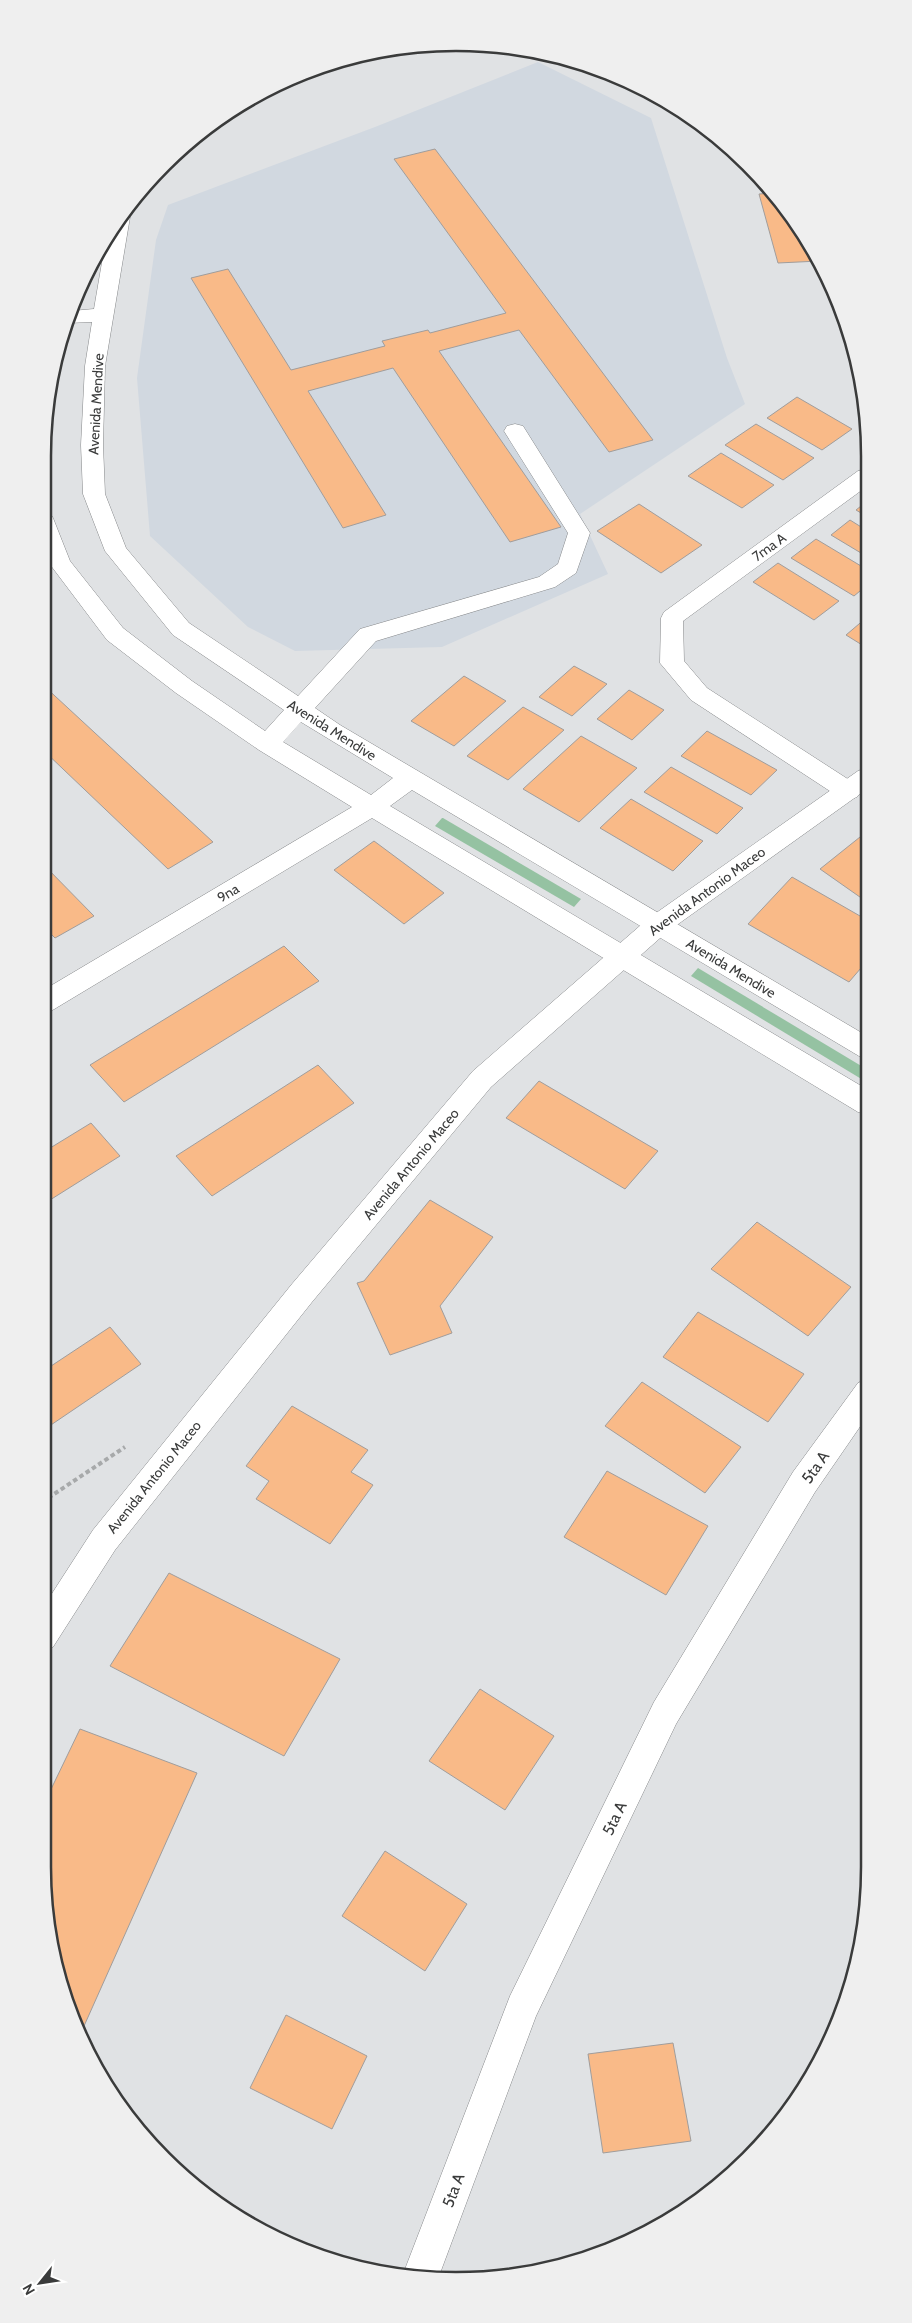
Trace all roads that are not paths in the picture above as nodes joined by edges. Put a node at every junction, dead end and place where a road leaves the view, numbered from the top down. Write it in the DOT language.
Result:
graph roads {
  1 [pos="117,234"];
  2 [pos="104,315"];
  3 [pos="76,317"];
  4 [pos="515,431"];
  5 [pos="861,480"];
  6 [pos="51,540"];
  7 [pos="298,709"];
  8 [pos="267,744"];
  9 [pos="410,778"];
  10 [pos="858,784"];
  11 [pos="371,807"];
  12 [pos="658,925"];
  13 [pos="620,957"];
  14 [pos="51,999"];
  15 [pos="861,1045"];
  16 [pos="861,1100"];
  17 [pos="861,1402"];
  18 [pos="51,1624"];
  19 [pos="422,2270"];
  1 -- 2 [label="street, Avenida Mendive"];
  2 -- 3 [label="street"];
  2 -- 7 [label="street, Avenida Mendive"];
  4 -- 7 [label="street"];
  5 -- 10 [label="street, 7ma A"];
  6 -- 8 [label="street"];
  7 -- 8 [label="street"];
  7 -- 9 [label="street, Avenida Mendive"];
  8 -- 11 [label="street"];
  9 -- 11 [label="street, 9na"];
  9 -- 12 [label="street, Avenida Mendive"];
  10 -- 12 [label="street, Avenida Antonio Maceo"];
  11 -- 13 [label="street"];
  11 -- 14 [label="street, 9na"];
  12 -- 13 [label="street, Avenida Antonio Maceo"];
  12 -- 15 [label="street, Avenida Mendive"];
  13 -- 16 [label="street"];
  13 -- 18 [label="street, Avenida Antonio Maceo"];
  17 -- 19 [label="street, 5ta A"];
}
